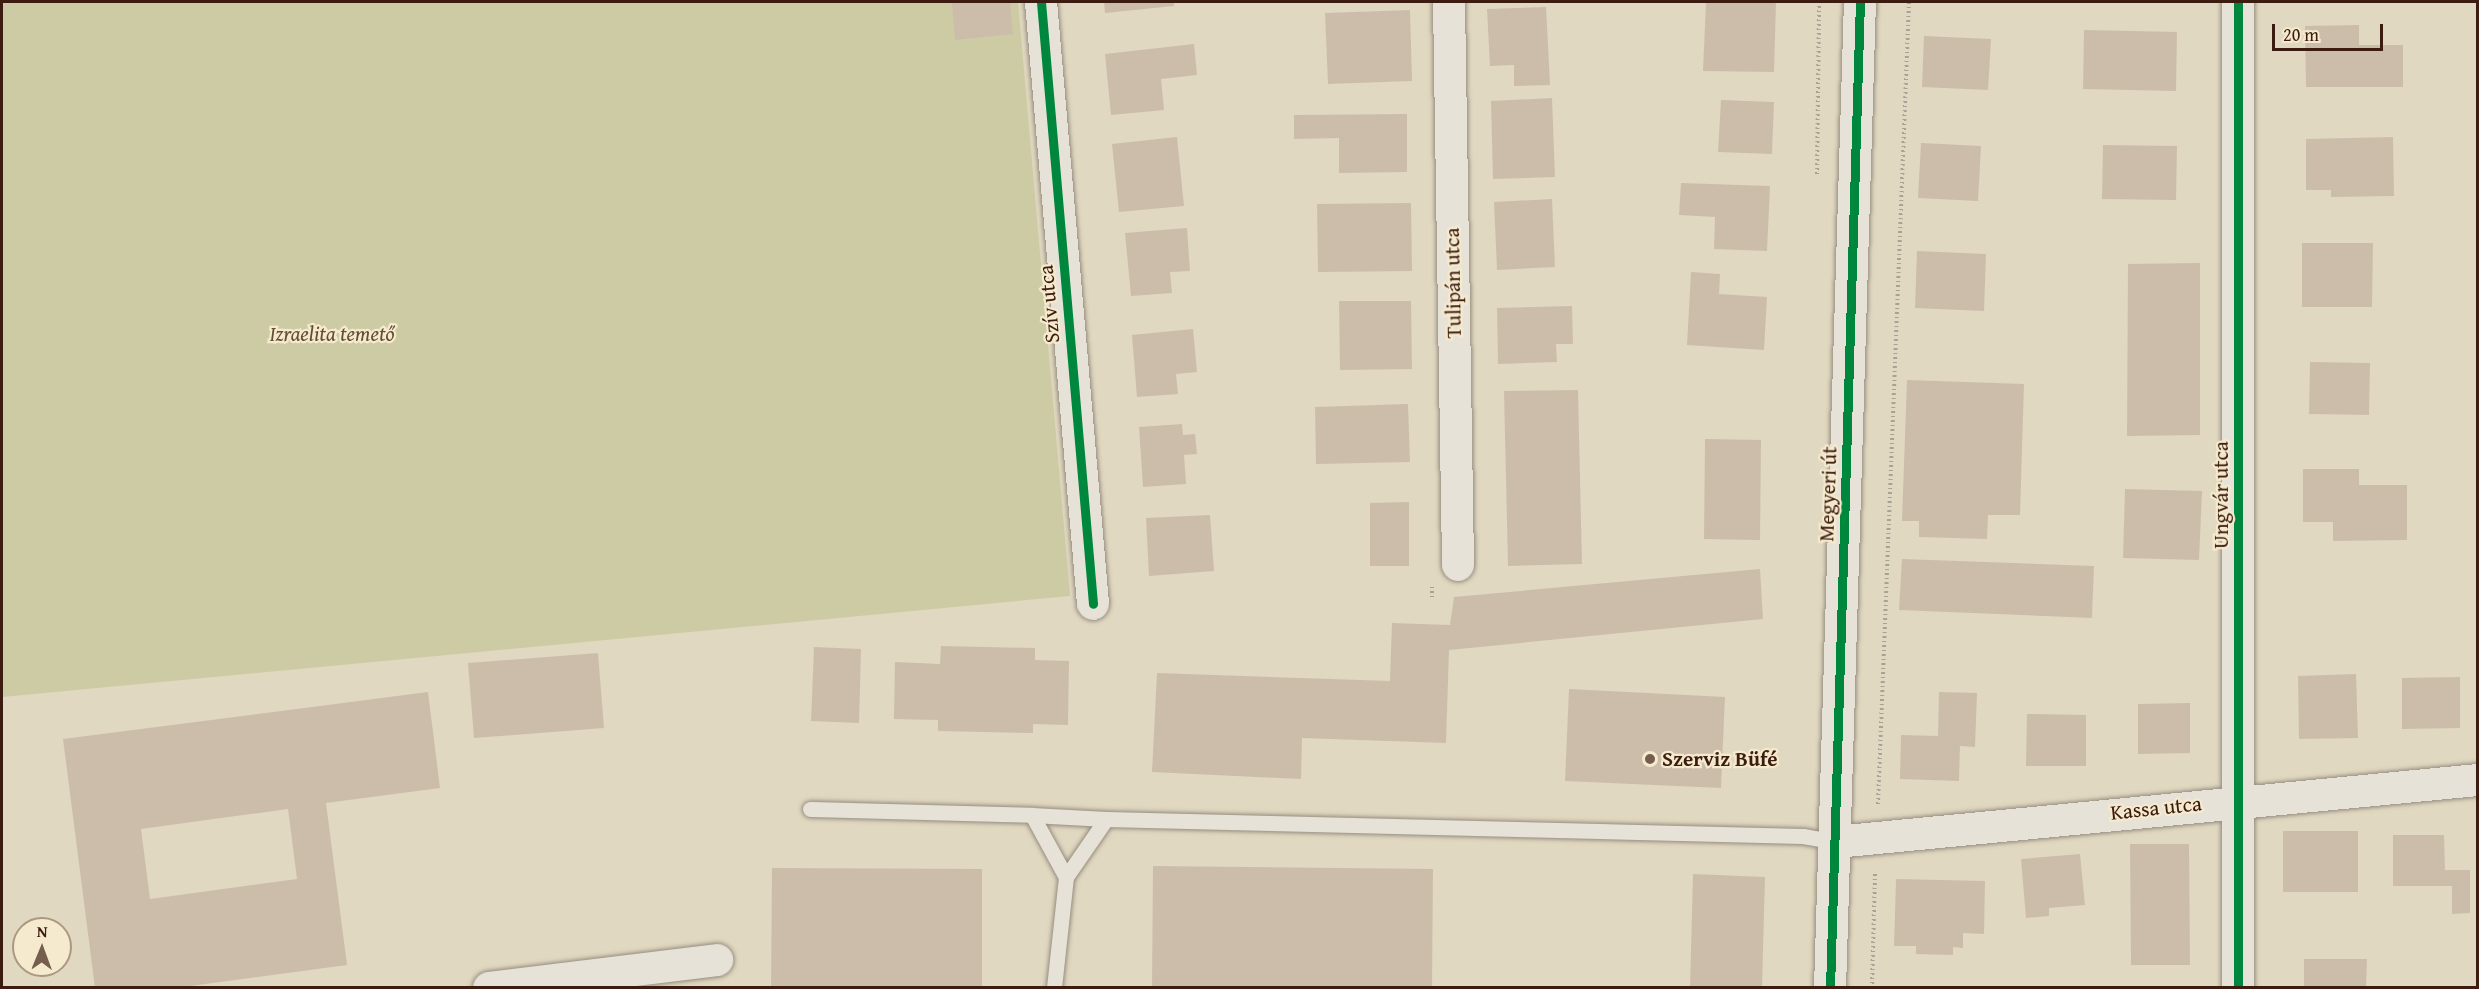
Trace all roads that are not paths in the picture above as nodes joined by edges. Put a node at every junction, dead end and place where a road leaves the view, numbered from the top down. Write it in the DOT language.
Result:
graph roads {
  1 [pos="1041,2"];
  2 [pos="1449,2"];
  3 [pos="1860,2"];
  4 [pos="2238,2"];
  5 [pos="1458,565"];
  6 [pos="1093,604"];
  7 [pos="2478,780"];
  8 [pos="2240,800"];
  9 [pos="810,809"];
  10 [pos="1032,815"];
  11 [pos="1106,819"];
  12 [pos="1836,842"];
  13 [pos="1066,877"];
  14 [pos="717,960"];
  15 [pos="489,987"];
  16 [pos="1054,987"];
  17 [pos="1830,987"];
  18 [pos="2238,987"];
  1 -- 6 [label="street, Szív utca"];
  2 -- 5 [label="street, Tulipán utca"];
  3 -- 12 [label="street, Megyeri út"];
  4 -- 8 [label="street, Ungvár utca"];
  7 -- 8 [label="street, Kassa utca"];
  8 -- 12 [label="street, Kassa utca"];
  8 -- 18 [label="street, Ungvár utca"];
  9 -- 10 [label="lane"];
  10 -- 11 [label="lane"];
  10 -- 13 [label="lane"];
  11 -- 12 [label="lane"];
  11 -- 13 [label="lane"];
  12 -- 17 [label="street, Megyeri út"];
  13 -- 16 [label="lane"];
  14 -- 15 [label="street"];
}
